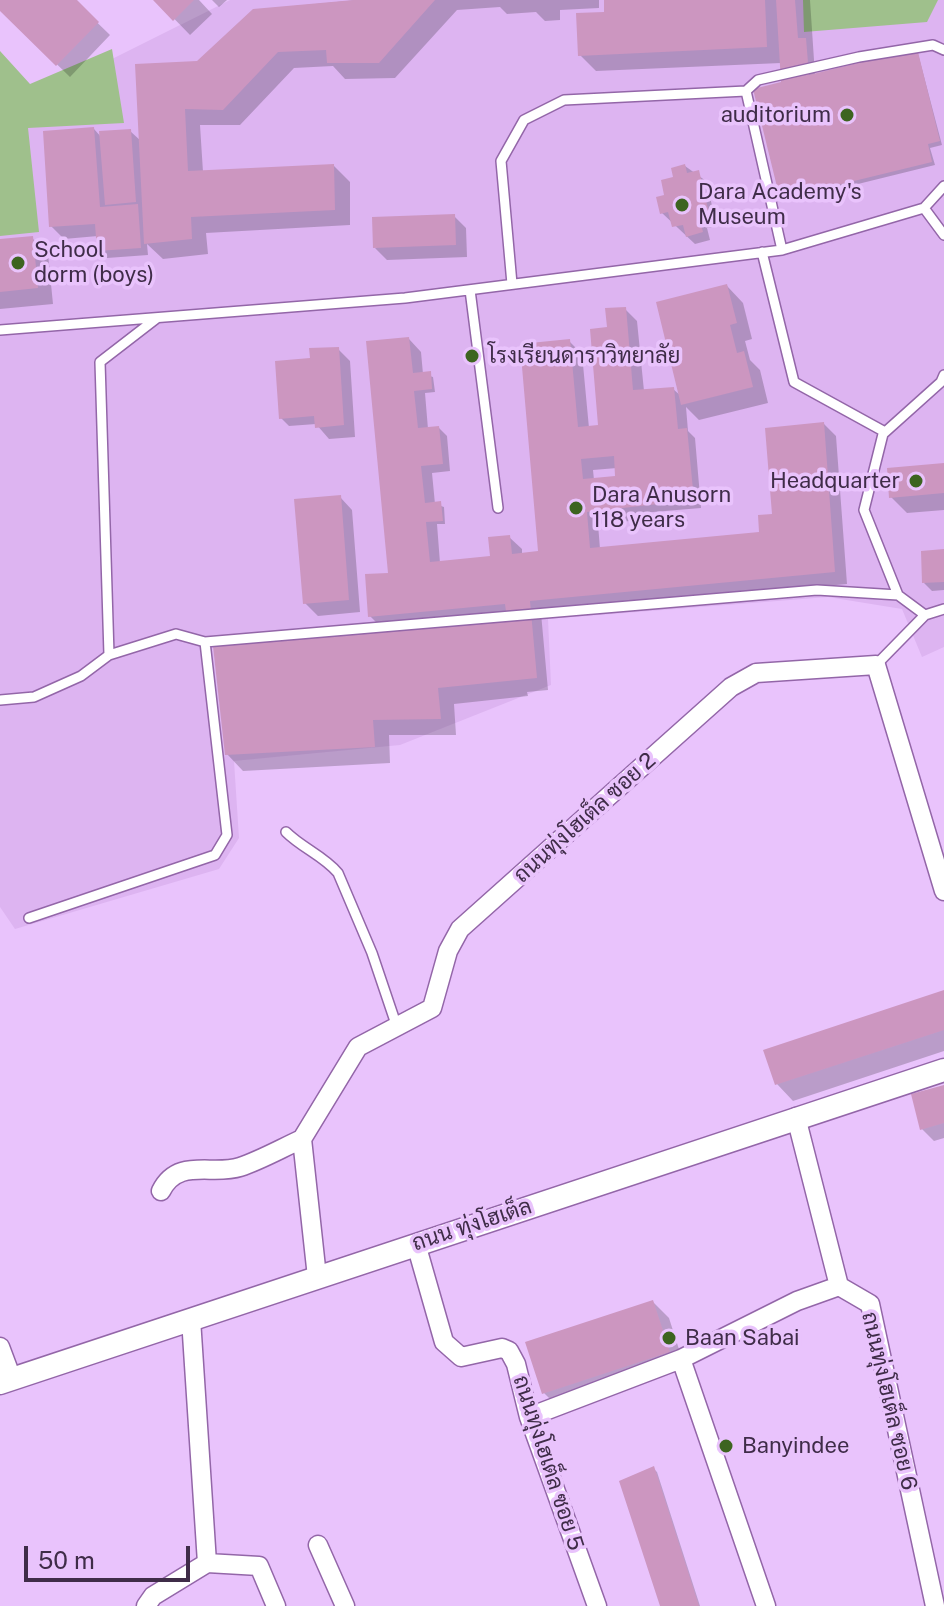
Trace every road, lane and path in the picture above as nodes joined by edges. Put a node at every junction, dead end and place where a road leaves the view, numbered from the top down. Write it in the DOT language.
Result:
graph roads {
  1 [pos="944,50"];
  2 [pos="746,91"];
  3 [pos="944,186"];
  4 [pos="924,208"];
  5 [pos="944,235"];
  6 [pos="782,250"];
  7 [pos="762,252"];
  8 [pos="512,284"];
  9 [pos="470,290"];
  10 [pos="158,318"];
  11 [pos="0,330"];
  12 [pos="944,375"];
  13 [pos="885,432"];
  14 [pos="498,508"];
  15 [pos="898,595"];
  16 [pos="944,609"];
  17 [pos="925,615"];
  18 [pos="205,642"];
  19 [pos="109,655"];
  20 [pos="876,665"];
  21 [pos="0,700"];
  22 [pos="286,832"];
  23 [pos="944,891"];
  24 [pos="29,918"];
  25 [pos="397,1027"];
  26 [pos="944,1070"];
  27 [pos="796,1117"];
  28 [pos="302,1139"];
  29 [pos="161,1191"];
  30 [pos="416,1244"];
  31 [pos="317,1277"];
  32 [pos="839,1286"];
  33 [pos="191,1319"];
  34 [pos="0,1347"];
  35 [pos="681,1359"];
  36 [pos="6,1381"];
  37 [pos="529,1417"];
  38 [pos="318,1545"];
  39 [pos="207,1563"];
  40 [pos="146,1606"];
  41 [pos="276,1606"];
  42 [pos="345,1606"];
  43 [pos="597,1606"];
  44 [pos="766,1606"];
  45 [pos="935,1606"];
  1 -- 2 [label="lane"];
  2 -- 6 [label="lane"];
  2 -- 8 [label="lane"];
  3 -- 4 [label="lane"];
  4 -- 5 [label="lane"];
  4 -- 6 [label="lane"];
  6 -- 7 [label="lane"];
  7 -- 8 [label="lane"];
  7 -- 13 [label="lane"];
  8 -- 9 [label="lane"];
  9 -- 10 [label="lane"];
  9 -- 14 [label="lane"];
  10 -- 11 [label="lane"];
  10 -- 19 [label="lane"];
  12 -- 13 [label="lane"];
  13 -- 15 [label="lane"];
  15 -- 17 [label="lane"];
  15 -- 18 [label="lane"];
  16 -- 17 [label="lane"];
  17 -- 20 [label="lane"];
  18 -- 19 [label="lane"];
  18 -- 24 [label="lane"];
  19 -- 21 [label="lane"];
  20 -- 23 [label="street"];
  20 -- 25 [label="street, ถนนทุ่งโฮเต็ล ซอย 2"];
  22 -- 25 [label="lane"];
  25 -- 28 [label="street, ถนนทุ่งโฮเต็ล ซอย 2"];
  26 -- 27 [label="street, ถนน ทุ่งโฮเต็ล"];
  27 -- 30 [label="street, ถนน ทุ่งโฮเต็ล"];
  27 -- 32 [label="street"];
  28 -- 29 [label="street"];
  28 -- 31 [label="street"];
  30 -- 31 [label="street, ถนน ทุ่งโฮเต็ล"];
  30 -- 37 [label="street, ถนนทุ่งโฮเต็ล ซอย 5"];
  31 -- 33 [label="street, ถนน ทุ่งโฮเต็ล"];
  32 -- 35 [label="street"];
  32 -- 45 [label="street, ถนนทุ่งโฮเต็ล ซอย 6"];
  33 -- 36 [label="street, ถนน ทุ่งโฮเต็ล"];
  33 -- 39 [label="street"];
  34 -- 36 [label="street"];
  35 -- 37 [label="street"];
  35 -- 44 [label="street"];
  37 -- 43 [label="street, ถนนทุ่งโฮเต็ล ซอย 5"];
  38 -- 42 [label="street"];
  39 -- 40 [label="street"];
  39 -- 41 [label="street"];
}
